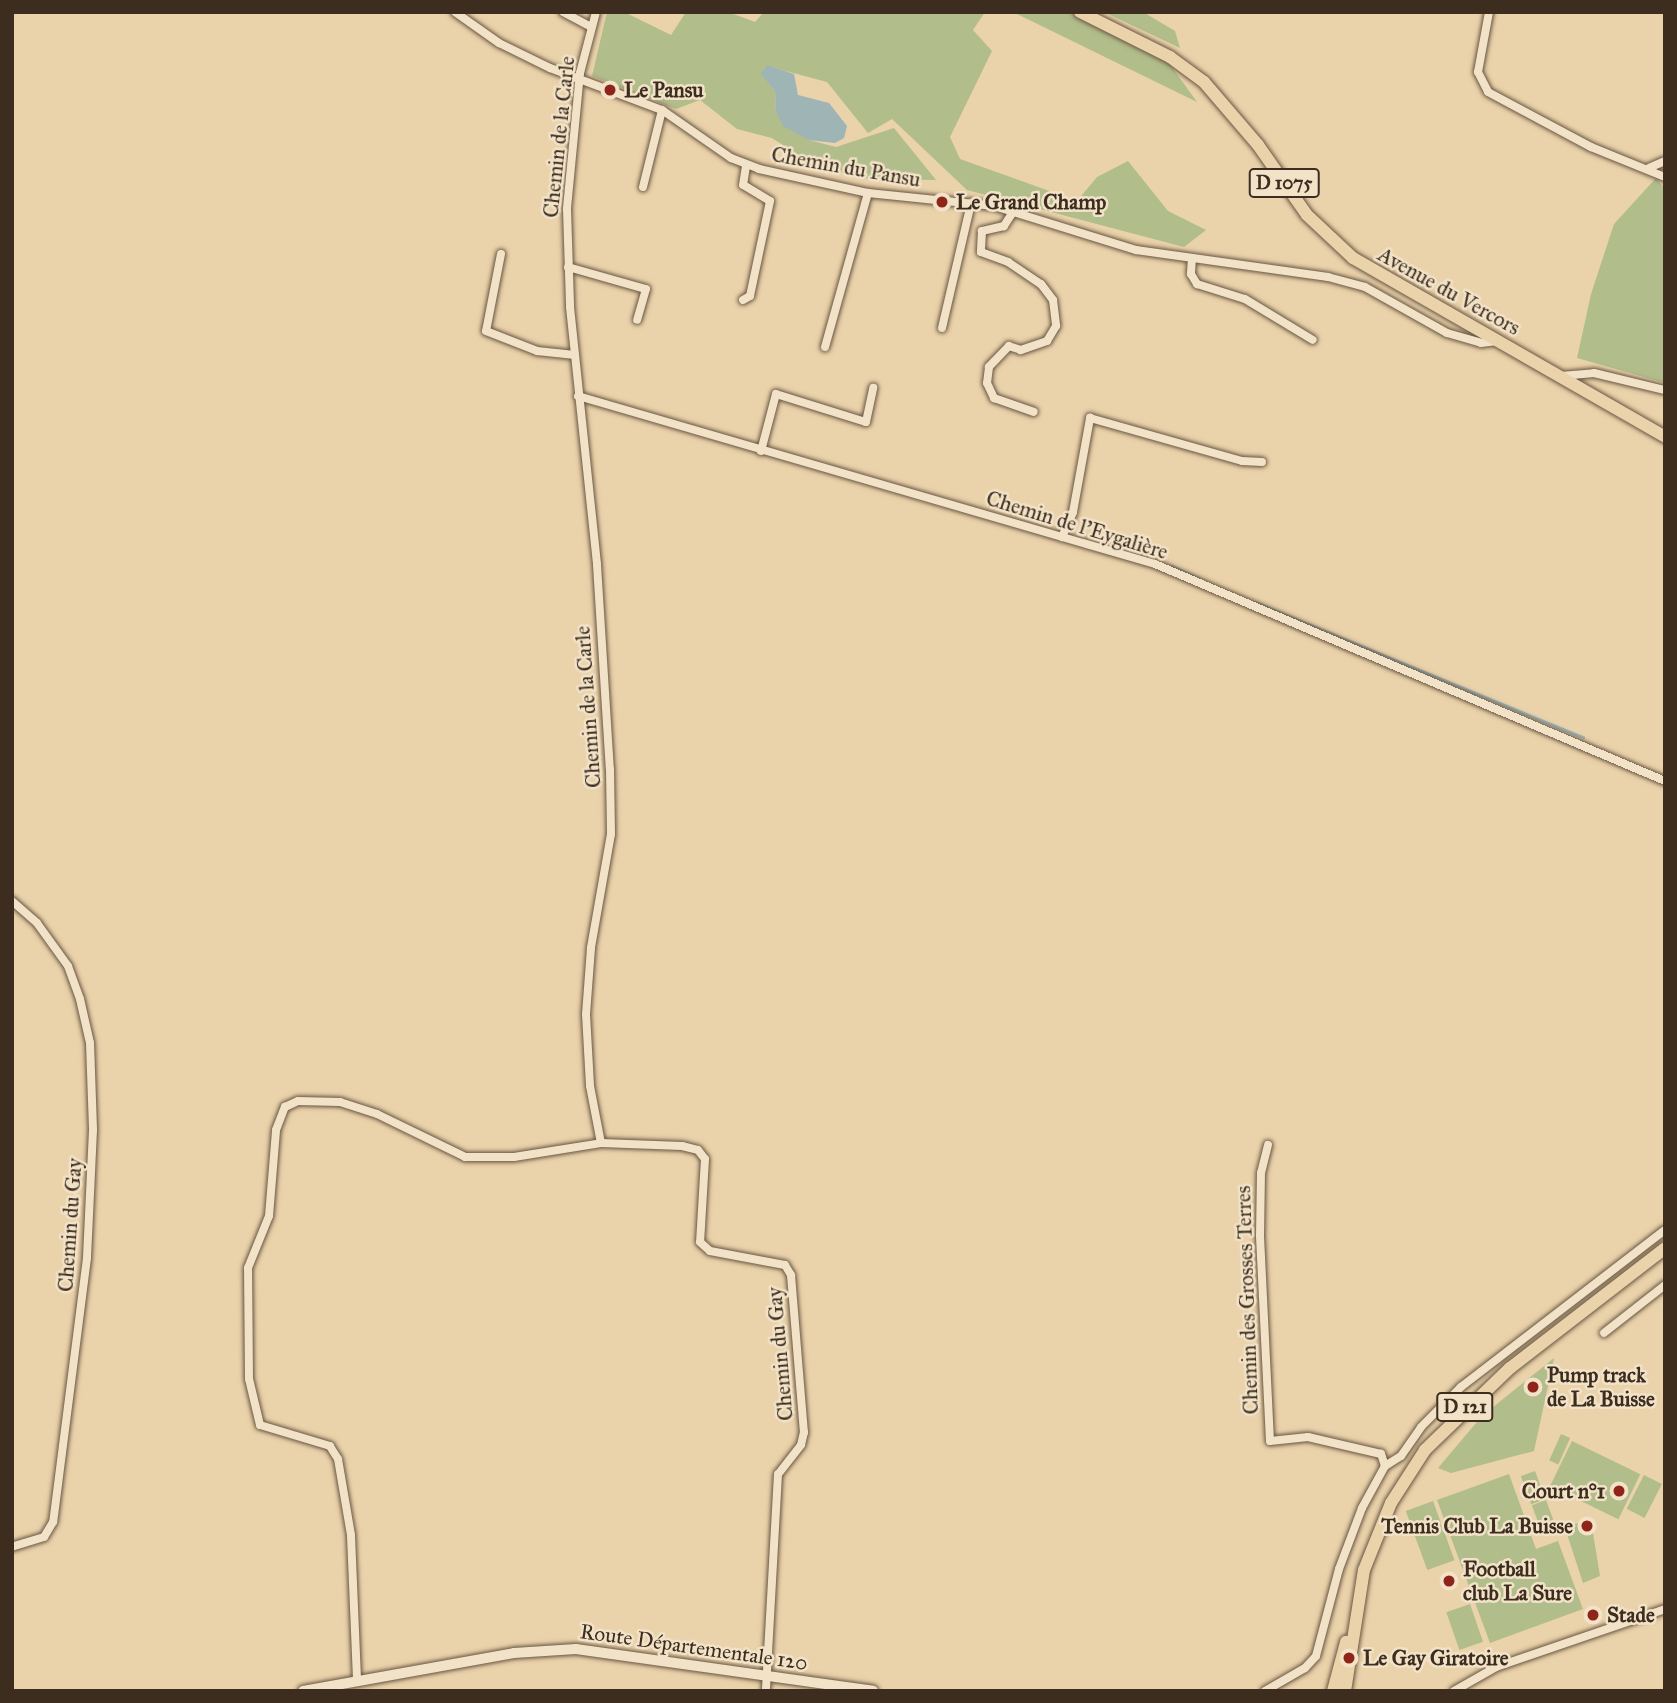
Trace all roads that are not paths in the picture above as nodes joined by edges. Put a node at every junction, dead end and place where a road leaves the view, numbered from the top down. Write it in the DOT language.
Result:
graph roads {
  1 [pos="455,12"];
  2 [pos="563,12"];
  3 [pos="596,12"];
  4 [pos="1080,12"];
  5 [pos="1489,12"];
  6 [pos="590,27"];
  7 [pos="580,81"];
  8 [pos="662,110"];
  9 [pos="1665,161"];
  10 [pos="746,165"];
  11 [pos="1649,168"];
  12 [pos="1665,177"];
  13 [pos="643,187"];
  14 [pos="868,193"];
  15 [pos="971,204"];
  16 [pos="1013,212"];
  17 [pos="501,254"];
  18 [pos="1192,258"];
  19 [pos="568,267"];
  20 [pos="743,300"];
  21 [pos="636,320"];
  22 [pos="942,328"];
  23 [pos="1313,340"];
  24 [pos="1500,341"];
  25 [pos="825,346"];
  26 [pos="575,355"];
  27 [pos="1559,376"];
  28 [pos="873,388"];
  29 [pos="1665,390"];
  30 [pos="578,396"];
  31 [pos="1034,412"];
  32 [pos="1665,437"];
  33 [pos="761,451"];
  34 [pos="1262,462"];
  35 [pos="1062,537"];
  36 [pos="1665,781"];
  37 [pos="12,901"];
  38 [pos="601,1143"];
  39 [pos="1268,1145"];
  40 [pos="1665,1230"];
  41 [pos="1665,1248"];
  42 [pos="1665,1285"];
  43 [pos="1604,1333"];
  44 [pos="1385,1466"];
  45 [pos="12,1547"];
  46 [pos="1665,1609"];
  47 [pos="1352,1629"];
  48 [pos="767,1676"];
  49 [pos="357,1679"];
  50 [pos="303,1691"];
  51 [pos="766,1691"];
  52 [pos="873,1691"];
  53 [pos="1265,1691"];
  54 [pos="1333,1691"];
  55 [pos="1345,1691"];
  56 [pos="1454,1691"];
  1 -- 7 [label="street, Chemin du Pansu"];
  2 -- 6 [label="street"];
  3 -- 6 [label="street, Chemin de la Carle"];
  4 -- 24 [label="main road, Avenue du Vercors / D 1075"];
  5 -- 11 [label="street"];
  6 -- 7 [label="street, Chemin de la Carle"];
  7 -- 8 [label="street, Chemin du Pansu"];
  7 -- 19 [label="street, Chemin de la Carle"];
  8 -- 10 [label="street, Chemin du Pansu"];
  8 -- 13 [label="street"];
  9 -- 11 [label="street"];
  10 -- 14 [label="street, Chemin du Pansu"];
  10 -- 20 [label="street"];
  11 -- 12 [label="street"];
  14 -- 15 [label="street, Chemin du Pansu"];
  14 -- 25 [label="street"];
  15 -- 16 [label="street, Chemin du Pansu"];
  15 -- 22 [label="street"];
  16 -- 18 [label="street, Chemin du Pansu"];
  16 -- 31 [label="street"];
  17 -- 26 [label="street"];
  18 -- 23 [label="street"];
  18 -- 24 [label="street, Chemin du Pansu"];
  19 -- 21 [label="street"];
  19 -- 26 [label="street, Chemin de la Carle"];
  24 -- 27 [label="main road, Avenue du Vercors / D 1075"];
  26 -- 30 [label="street, Chemin de la Carle"];
  27 -- 29 [label="street"];
  27 -- 32 [label="main road, D 1075"];
  28 -- 33 [label="street"];
  30 -- 33 [label="street, Chemin de l'Eygalière"];
  30 -- 38 [label="street, Chemin de la Carle"];
  33 -- 35 [label="street, Chemin de l'Eygalière"];
  34 -- 35 [label="street"];
  35 -- 36 [label="street, Chemin de l'Eygalière"];
  37 -- 45 [label="street, Chemin du Gay"];
  38 -- 48 [label="street, Chemin du Gay"];
  38 -- 49 [label="street, Chemin du Gay"];
  39 -- 44 [label="street, Chemin des Grosses Terres"];
  40 -- 44 [label="street"];
  41 -- 47 [label="main road, D 121"];
  42 -- 43 [label="street"];
  44 -- 53 [label="street"];
  46 -- 56 [label="street"];
  47 -- 54 [label="main road, D 121"];
  47 -- 55 [label="main road, D 121"];
  48 -- 49 [label="street, Route Départementale 120"];
  48 -- 51 [label="street"];
  48 -- 52 [label="street, Route Départementale 120"];
  49 -- 50 [label="street, Route Départementale 120"];
}
